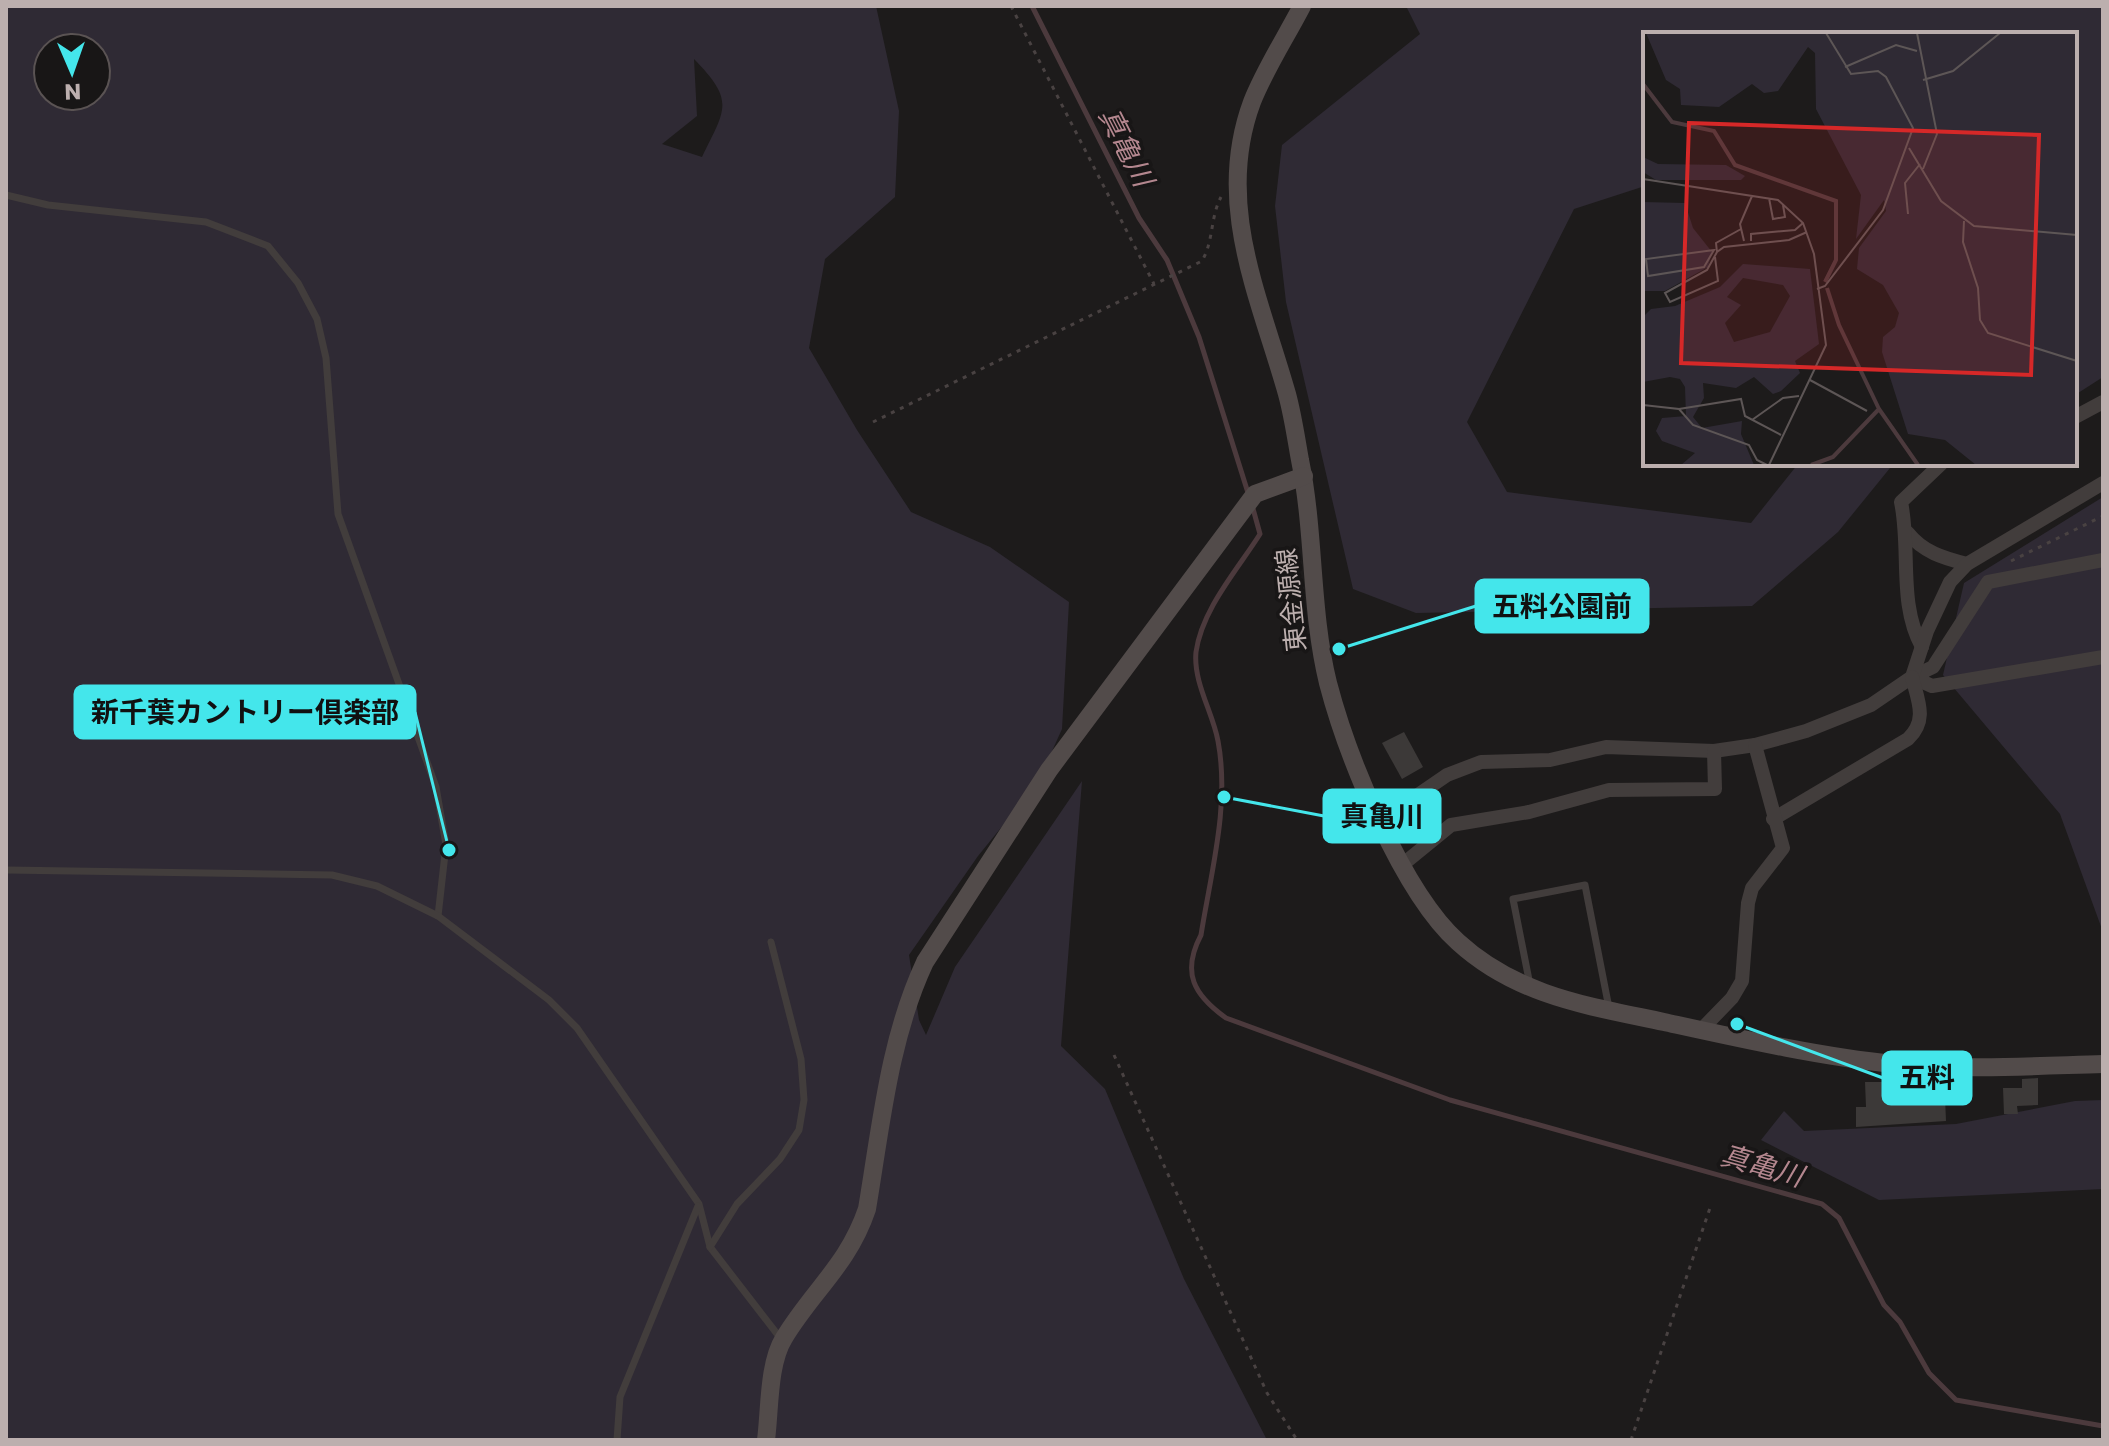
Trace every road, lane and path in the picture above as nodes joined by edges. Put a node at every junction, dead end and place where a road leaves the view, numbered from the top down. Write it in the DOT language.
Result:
graph roads {
  1 [pos="1011,6"];
  2 [pos="1302,6"];
  3 [pos="1239,179"];
  4 [pos="6,195"];
  5 [pos="1154,285"];
  6 [pos="2103,402"];
  7 [pos="2077,416"];
  8 [pos="873,422"];
  9 [pos="1939,466"];
  10 [pos="1304,476"];
  11 [pos="2103,483"];
  12 [pos="2103,516"];
  13 [pos="1908,533"];
  14 [pos="2103,560"];
  15 [pos="1967,564"];
  16 [pos="1988,582"];
  17 [pos="1922,647"];
  18 [pos="2103,657"];
  19 [pos="1912,677"];
  20 [pos="1755,745"];
  21 [pos="1714,751"];
  22 [pos="1379,816"];
  23 [pos="1773,819"];
  24 [pos="1402,865"];
  25 [pos="6,870"];
  26 [pos="438,916"];
  27 [pos="771,942"];
  28 [pos="1530,989"];
  29 [pos="1609,1011"];
  30 [pos="1701,1030"];
  31 [pos="1114,1055"];
  32 [pos="2103,1064"];
  33 [pos="699,1204"];
  34 [pos="1710,1208"];
  35 [pos="710,1247"];
  36 [pos="782,1340"];
  37 [pos="617,1440"];
  38 [pos="766,1440"];
  39 [pos="1297,1440"];
  40 [pos="1631,1440"];
  1 -- 5 [label="path"];
  2 -- 3 [label="main road, 東金源線"];
  3 -- 5 [label="path"];
  3 -- 10 [label="main road, 東金源線"];
  4 -- 26 [label="lane"];
  5 -- 8 [label="path"];
  6 -- 7 [label="street"];
  9 -- 13 [label="street"];
  10 -- 22 [label="main road, 東金源線"];
  10 -- 36 [label="main road"];
  11 -- 15 [label="street"];
  12 -- 16 [label="path"];
  13 -- 15 [label="street"];
  13 -- 17 [label="street"];
  14 -- 16 [label="street"];
  15 -- 17 [label="street"];
  16 -- 19 [label="street"];
  17 -- 19 [label="street"];
  18 -- 19 [label="street"];
  19 -- 20 [label="street"];
  19 -- 23 [label="street"];
  20 -- 21 [label="street"];
  20 -- 23 [label="street"];
  21 -- 22 [label="street"];
  21 -- 24 [label="street"];
  22 -- 24 [label="main road, 東金源線"];
  23 -- 30 [label="street"];
  24 -- 28 [label="main road, 東金源線"];
  25 -- 26 [label="lane"];
  26 -- 33 [label="lane"];
  27 -- 35 [label="lane"];
  28 -- 29 [label="main road, 東金源線"];
  28 -- 29 [label="lane"];
  29 -- 30 [label="main road, 東金源線"];
  30 -- 32 [label="main road, 東金源線"];
  31 -- 39 [label="path"];
  33 -- 35 [label="lane"];
  33 -- 37 [label="lane"];
  34 -- 40 [label="path"];
  35 -- 36 [label="lane"];
  36 -- 38 [label="main road"];
}
